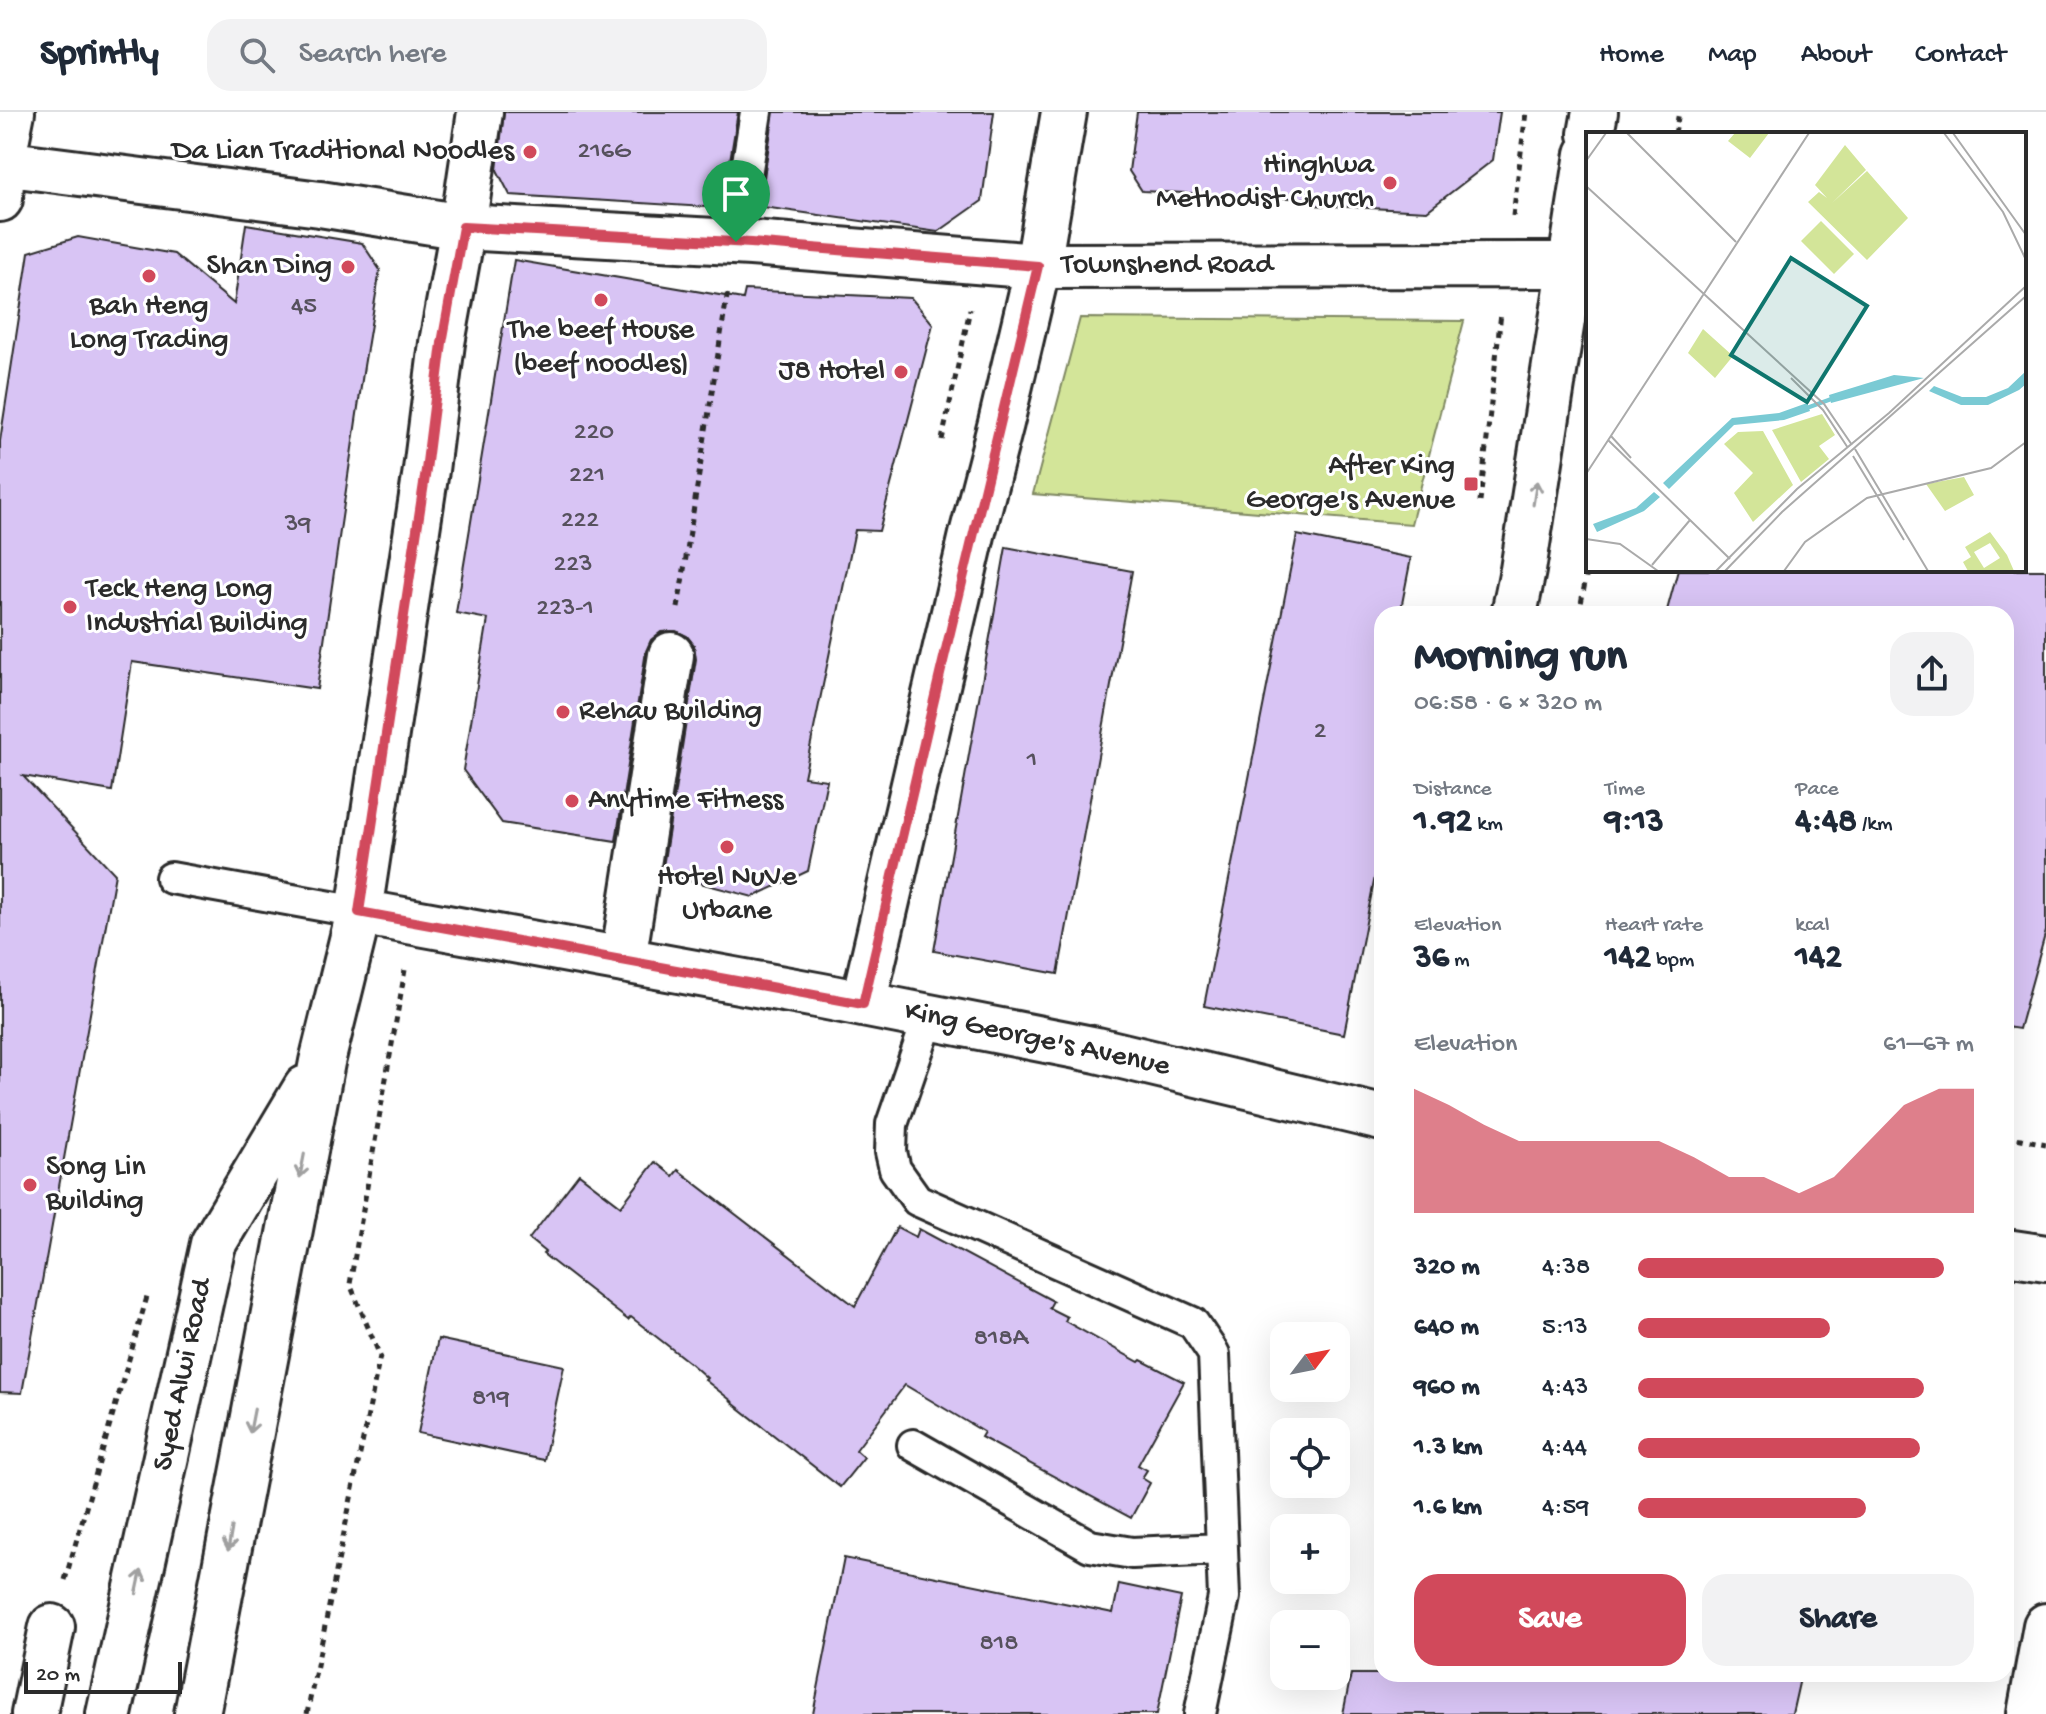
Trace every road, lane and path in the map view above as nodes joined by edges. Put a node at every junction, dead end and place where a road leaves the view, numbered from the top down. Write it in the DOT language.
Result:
graph roads {
  1 [pos="12,112"];
  2 [pos="480,112"];
  3 [pos="756,112"];
  4 [pos="1064,112"];
  5 [pos="1526,112"];
  6 [pos="1595,112"];
  7 [pos="1679,112"];
  8 [pos="1591,132"];
  9 [pos="1675,132"];
  10 [pos="1586,166"];
  11 [pos="1,181"];
  12 [pos="743,194"];
  13 [pos="463,227"];
  14 [pos="736,242"];
  15 [pos="1570,265"];
  16 [pos="1038,266"];
  17 [pos="1507,266"];
  18 [pos="1479,507"];
  19 [pos="1587,572"];
  20 [pos="1516,606"];
  21 [pos="1581,606"];
  22 [pos="671,655"];
  23 [pos="171,878"];
  24 [pos="359,912"];
  25 [pos="414,921"];
  26 [pos="623,960"];
  27 [pos="863,1004"];
  28 [pos="929,1017"];
  29 [pos="322,1062"];
  30 [pos="1374,1116"];
  31 [pos="2014,1138"];
  32 [pos="2046,1144"];
  33 [pos="2014,1253"];
  34 [pos="2046,1258"];
  35 [pos="913,1445"];
  36 [pos="1222,1549"];
  37 [pos="2046,1626"];
  38 [pos="52,1627"];
  39 [pos="34,1714"];
  40 [pos="109,1714"];
  41 [pos="197,1714"];
  42 [pos="307,1714"];
  43 [pos="1200,1714"];
  44 [pos="2030,1714"];
  1 -- 11 [label="street"];
  2 -- 13 [label="street, Syed Alwi Road"];
  3 -- 12 [label="lane"];
  4 -- 16 [label="street"];
  5 -- 17 [label="path"];
  6 -- 8 [label="street"];
  7 -- 9 [label="path"];
  10 -- 15 [label="street"];
  11 -- 13 [label="street, Townshend Road"];
  13 -- 14 [label="street, Townshend Road"];
  13 -- 24 [label="street, Syed Alwi Road"];
  14 -- 16 [label="street, Townshend Road"];
  14 -- 22 [label="path"];
  15 -- 17 [label="street, Townshend Road"];
  20 -- 15 [label="street, one-way"];
  16 -- 17 [label="street, Townshend Road"];
  16 -- 27 [label="street"];
  17 -- 18 [label="path"];
  19 -- 21 [label="path"];
  22 -- 26 [label="street"];
  23 -- 24 [label="lane"];
  24 -- 25 [label="street, King George's Avenue"];
  24 -- 29 [label="street, Syed Alwi Road"];
  25 -- 26 [label="street, King George's Avenue"];
  25 -- 42 [label="path"];
  26 -- 27 [label="street, King George's Avenue"];
  27 -- 28 [label="street, King George's Avenue"];
  28 -- 30 [label="street, King George's Avenue"];
  28 -- 36 [label="lane"];
  40 -- 29 [label="street, Syed Alwi Road, one-way"];
  29 -- 41 [label="street, Syed Alwi Road, one-way"];
  31 -- 32 [label="path"];
  33 -- 34 [label="street"];
  35 -- 36 [label="lane"];
  36 -- 43 [label="lane"];
  37 -- 44 [label="street"];
  38 -- 39 [label="street"];
}
